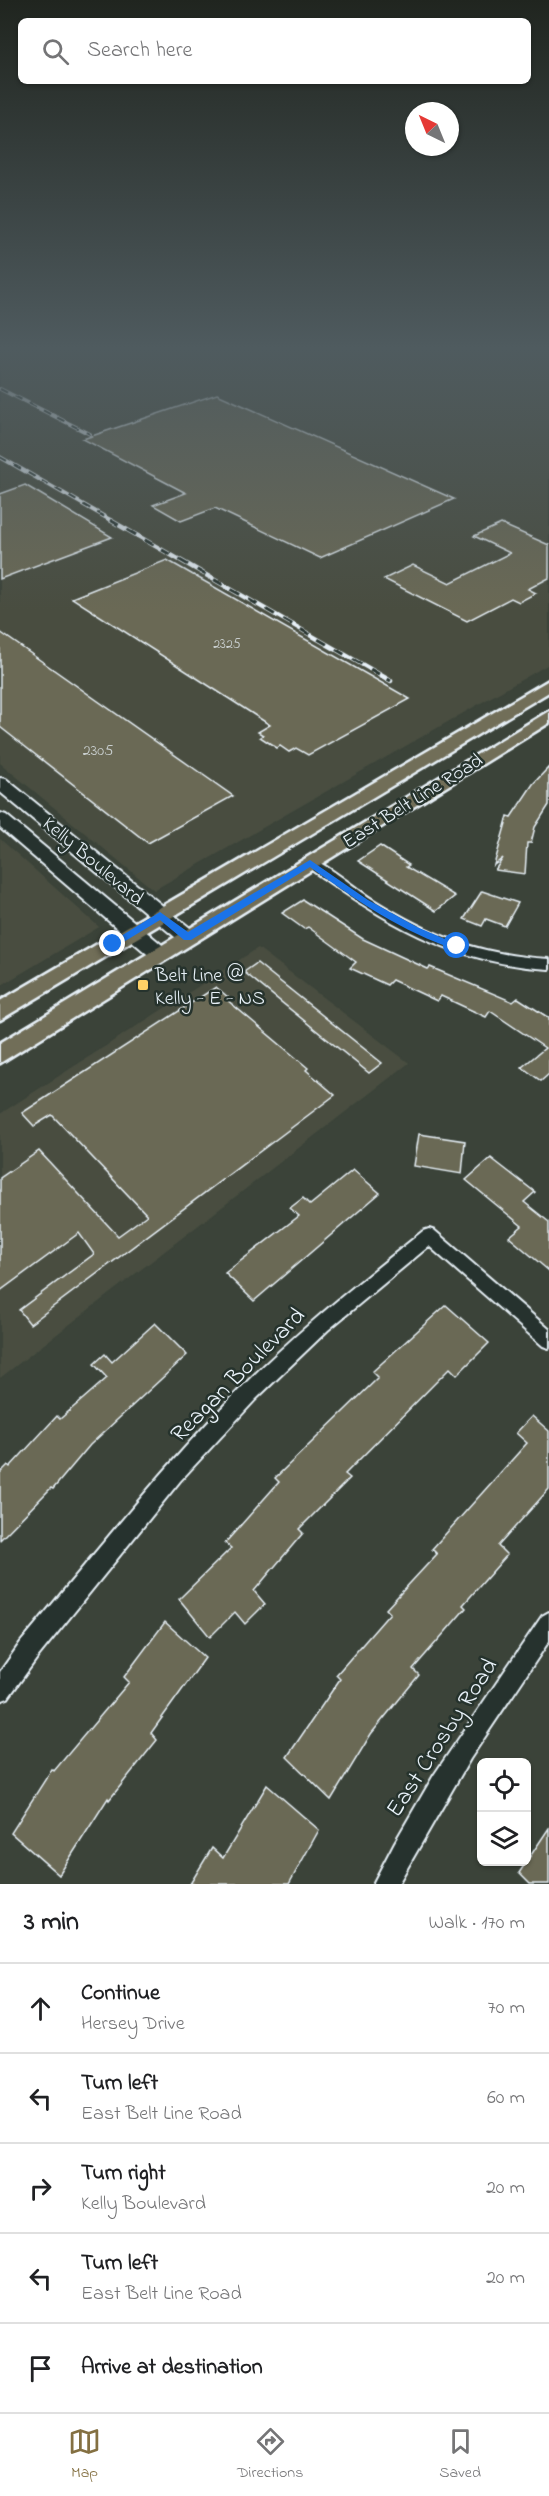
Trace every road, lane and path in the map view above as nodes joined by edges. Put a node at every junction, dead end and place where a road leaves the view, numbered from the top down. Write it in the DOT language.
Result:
graph roads {
  1 [pos="549,685"];
  2 [pos="510,708"];
  3 [pos="543,720"];
  4 [pos="0,783"];
  5 [pos="0,819"];
  6 [pos="310,863"];
  7 [pos="160,915"];
  8 [pos="133,932"];
  9 [pos="188,937"];
  10 [pos="160,954"];
  11 [pos="549,964"];
  12 [pos="0,1012"];
  13 [pos="0,1054"];
  14 [pos="549,1340"];
  15 [pos="549,1623"];
  16 [pos="0,1690"];
  17 [pos="385,1884"];
  1 -- 2 [label="main road, East Belt Line Road"];
  2 -- 3 [label="main road"];
  2 -- 7 [label="main road, East Belt Line Road"];
  3 -- 6 [label="main road, East Belt Line Road"];
  4 -- 7 [label="street, Kelly Boulevard"];
  5 -- 8 [label="street, Kelly Boulevard"];
  6 -- 9 [label="main road, East Belt Line Road"];
  6 -- 11 [label="street"];
  7 -- 8 [label="main road, East Belt Line Road"];
  7 -- 9 [label="street, Kelly Boulevard"];
  8 -- 10 [label="street, Kelly Boulevard"];
  8 -- 12 [label="main road, East Belt Line Road"];
  9 -- 10 [label="main road, East Belt Line Road"];
  10 -- 13 [label="main road, East Belt Line Road"];
  14 -- 16 [label="street, Reagan Boulevard"];
  15 -- 17 [label="street, East Crosby Road"];
}
